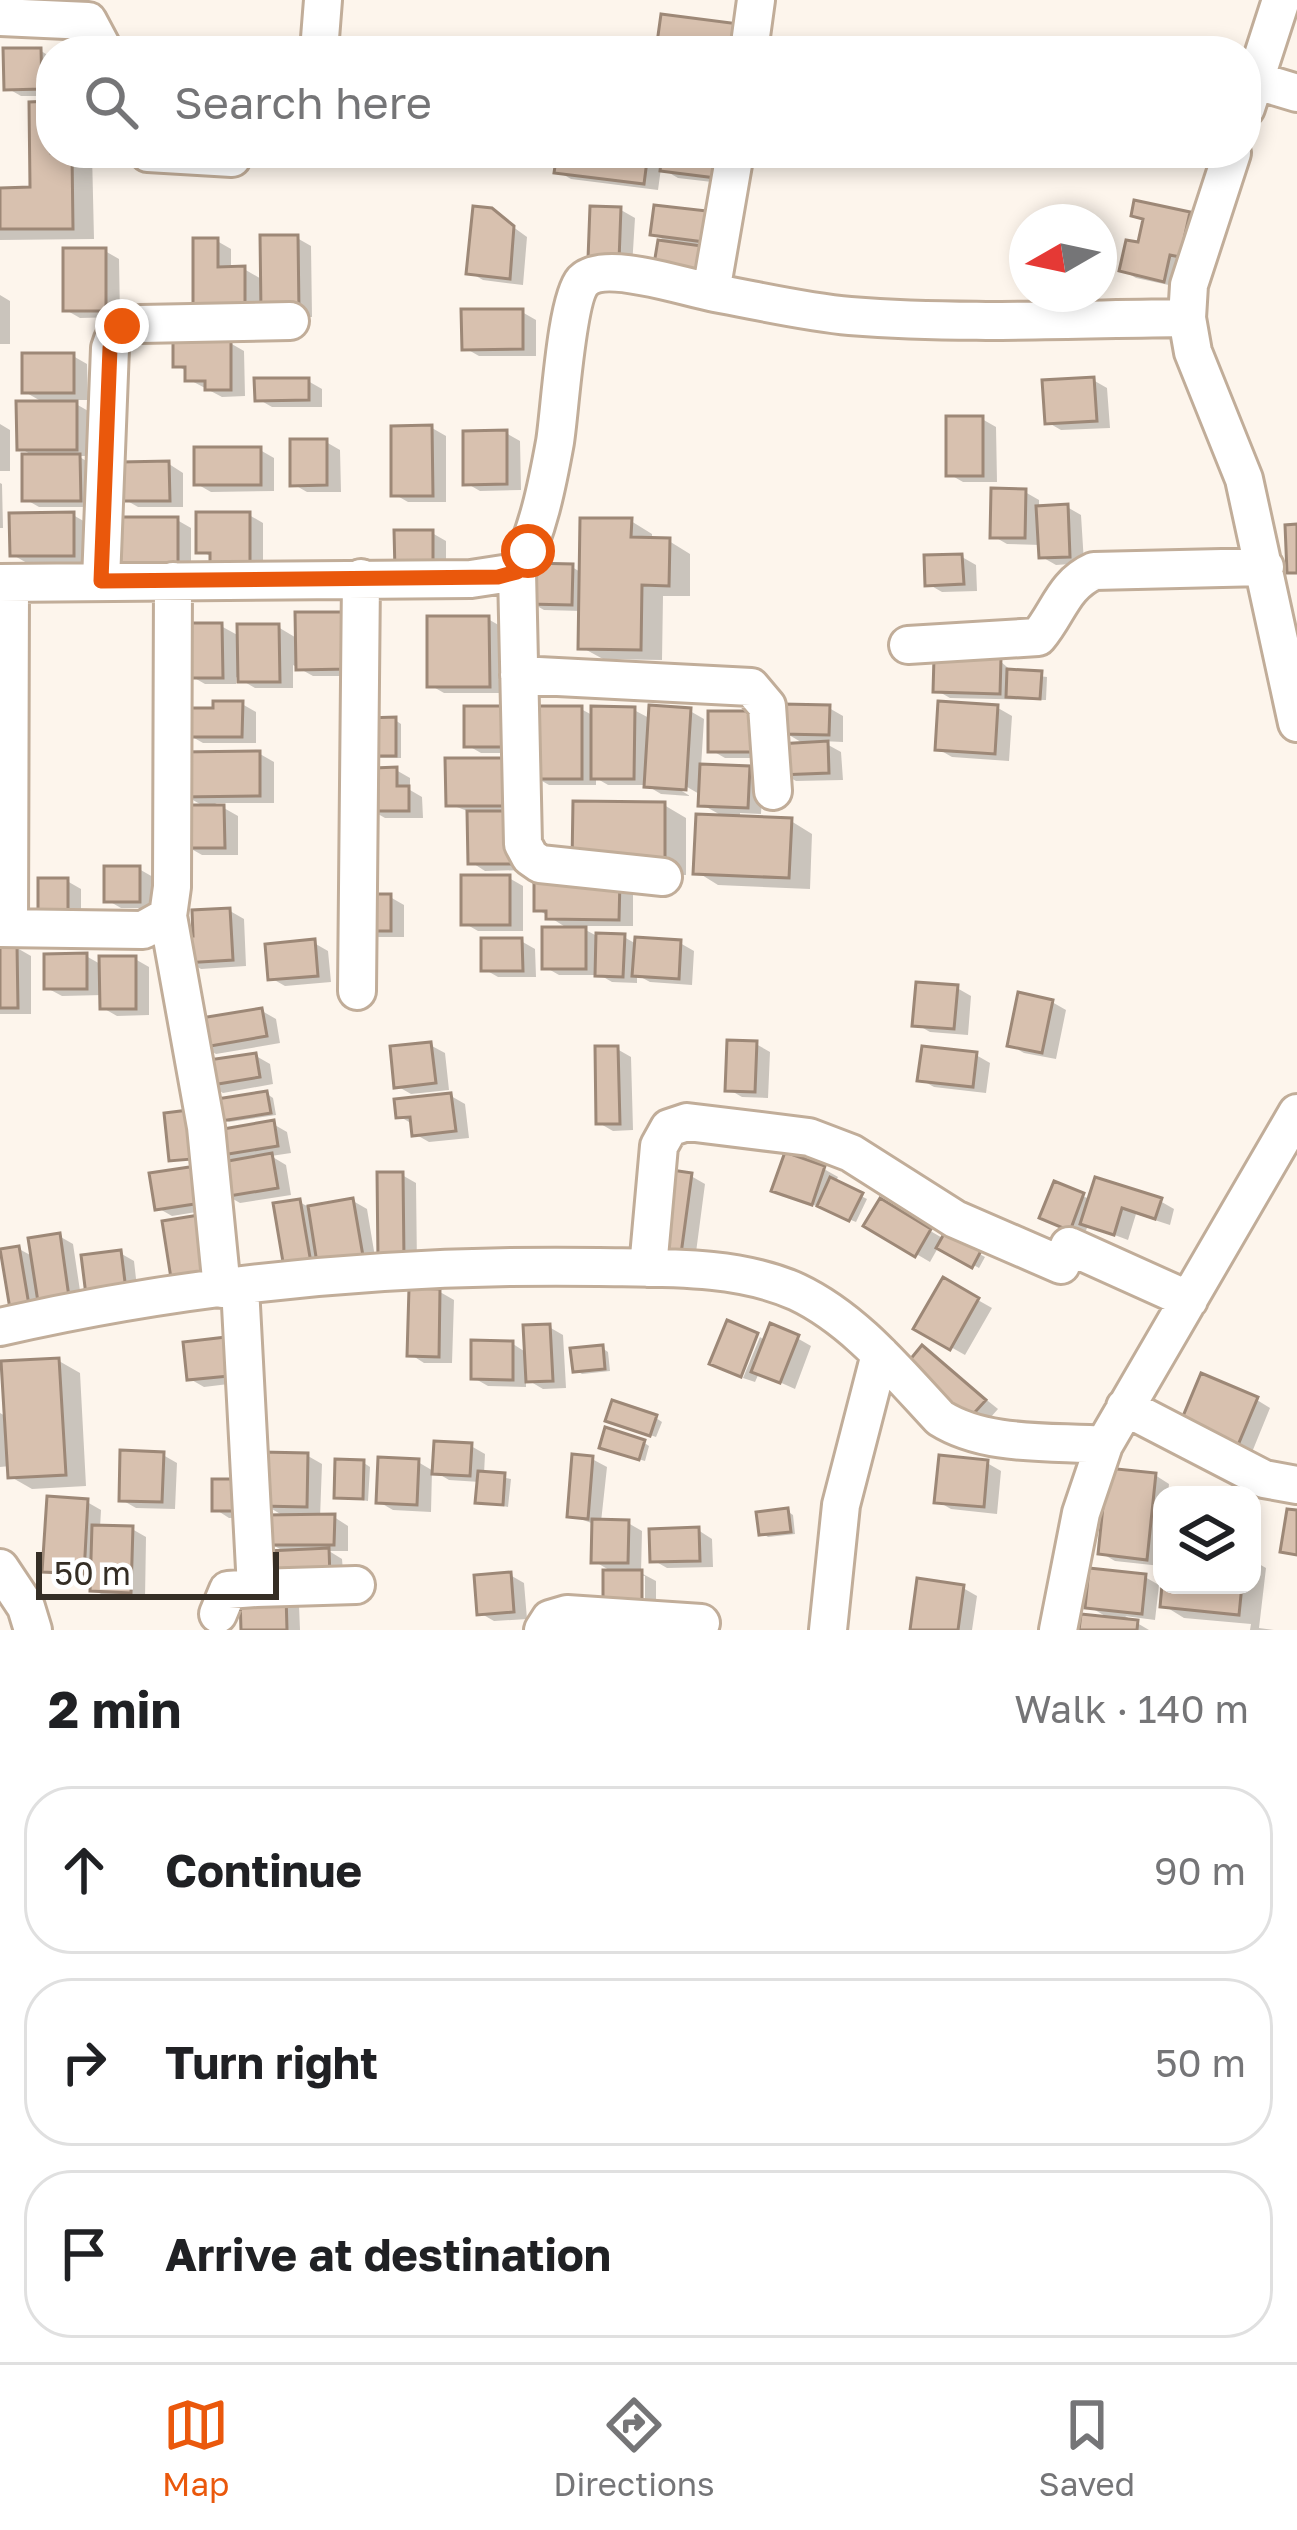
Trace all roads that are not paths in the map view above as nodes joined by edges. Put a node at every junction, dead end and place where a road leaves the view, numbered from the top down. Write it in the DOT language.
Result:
graph roads {
  1 [pos="323,0"];
  2 [pos="755,0"];
  3 [pos="1281,0"];
  4 [pos="0,17"];
  5 [pos="95,36"];
  6 [pos="321,36"];
  7 [pos="751,36"];
  8 [pos="1261,61"];
  9 [pos="1261,94"];
  10 [pos="1297,94"];
  11 [pos="732,168"];
  12 [pos="1227,168"];
  13 [pos="711,292"];
  14 [pos="1187,318"];
  15 [pos="290,321"];
  16 [pos="1265,567"];
  17 [pos="517,572"];
  18 [pos="361,578"];
  19 [pos="101,581"];
  20 [pos="173,581"];
  21 [pos="5,583"];
  22 [pos="908,645"];
  23 [pos="519,675"];
  24 [pos="1297,723"];
  25 [pos="772,791"];
  26 [pos="663,877"];
  27 [pos="168,916"];
  28 [pos="4,928"];
  29 [pos="357,991"];
  30 [pos="1297,1113"];
  31 [pos="648,1268"];
  32 [pos="231,1288"];
  33 [pos="1189,1300"];
  34 [pos="0,1327"];
  35 [pos="880,1354"];
  36 [pos="1125,1407"];
  37 [pos="1104,1445"];
  38 [pos="1297,1485"];
  39 [pos="0,1568"];
  40 [pos="356,1585"];
  41 [pos="256,1588"];
  42 [pos="218,1614"];
  43 [pos="701,1623"];
  44 [pos="33,1630"];
  45 [pos="543,1630"];
  46 [pos="828,1630"];
  47 [pos="1058,1630"];
  1 -- 6 [label="street"];
  2 -- 7 [label="street"];
  3 -- 8 [label="street"];
  4 -- 5 [label="street"];
  9 -- 10 [label="street"];
  11 -- 13 [label="street"];
  12 -- 14 [label="street"];
  13 -- 14 [label="street"];
  13 -- 17 [label="street"];
  14 -- 16 [label="street"];
  15 -- 19 [label="street"];
  16 -- 22 [label="street"];
  16 -- 24 [label="street"];
  17 -- 18 [label="street"];
  17 -- 23 [label="street"];
  18 -- 20 [label="street"];
  18 -- 29 [label="street"];
  19 -- 20 [label="street"];
  19 -- 21 [label="street"];
  20 -- 27 [label="street"];
  21 -- 28 [label="street"];
  23 -- 25 [label="street"];
  23 -- 26 [label="street"];
  27 -- 28 [label="street"];
  27 -- 32 [label="street"];
  30 -- 33 [label="street"];
  31 -- 32 [label="street"];
  31 -- 33 [label="street"];
  31 -- 35 [label="street"];
  32 -- 34 [label="street"];
  32 -- 41 [label="street"];
  33 -- 36 [label="street"];
  35 -- 37 [label="street"];
  35 -- 46 [label="street"];
  36 -- 37 [label="street"];
  36 -- 38 [label="street"];
  37 -- 47 [label="street"];
  39 -- 44 [label="street"];
  40 -- 41 [label="street"];
  41 -- 42 [label="street"];
  43 -- 45 [label="street"];
}
